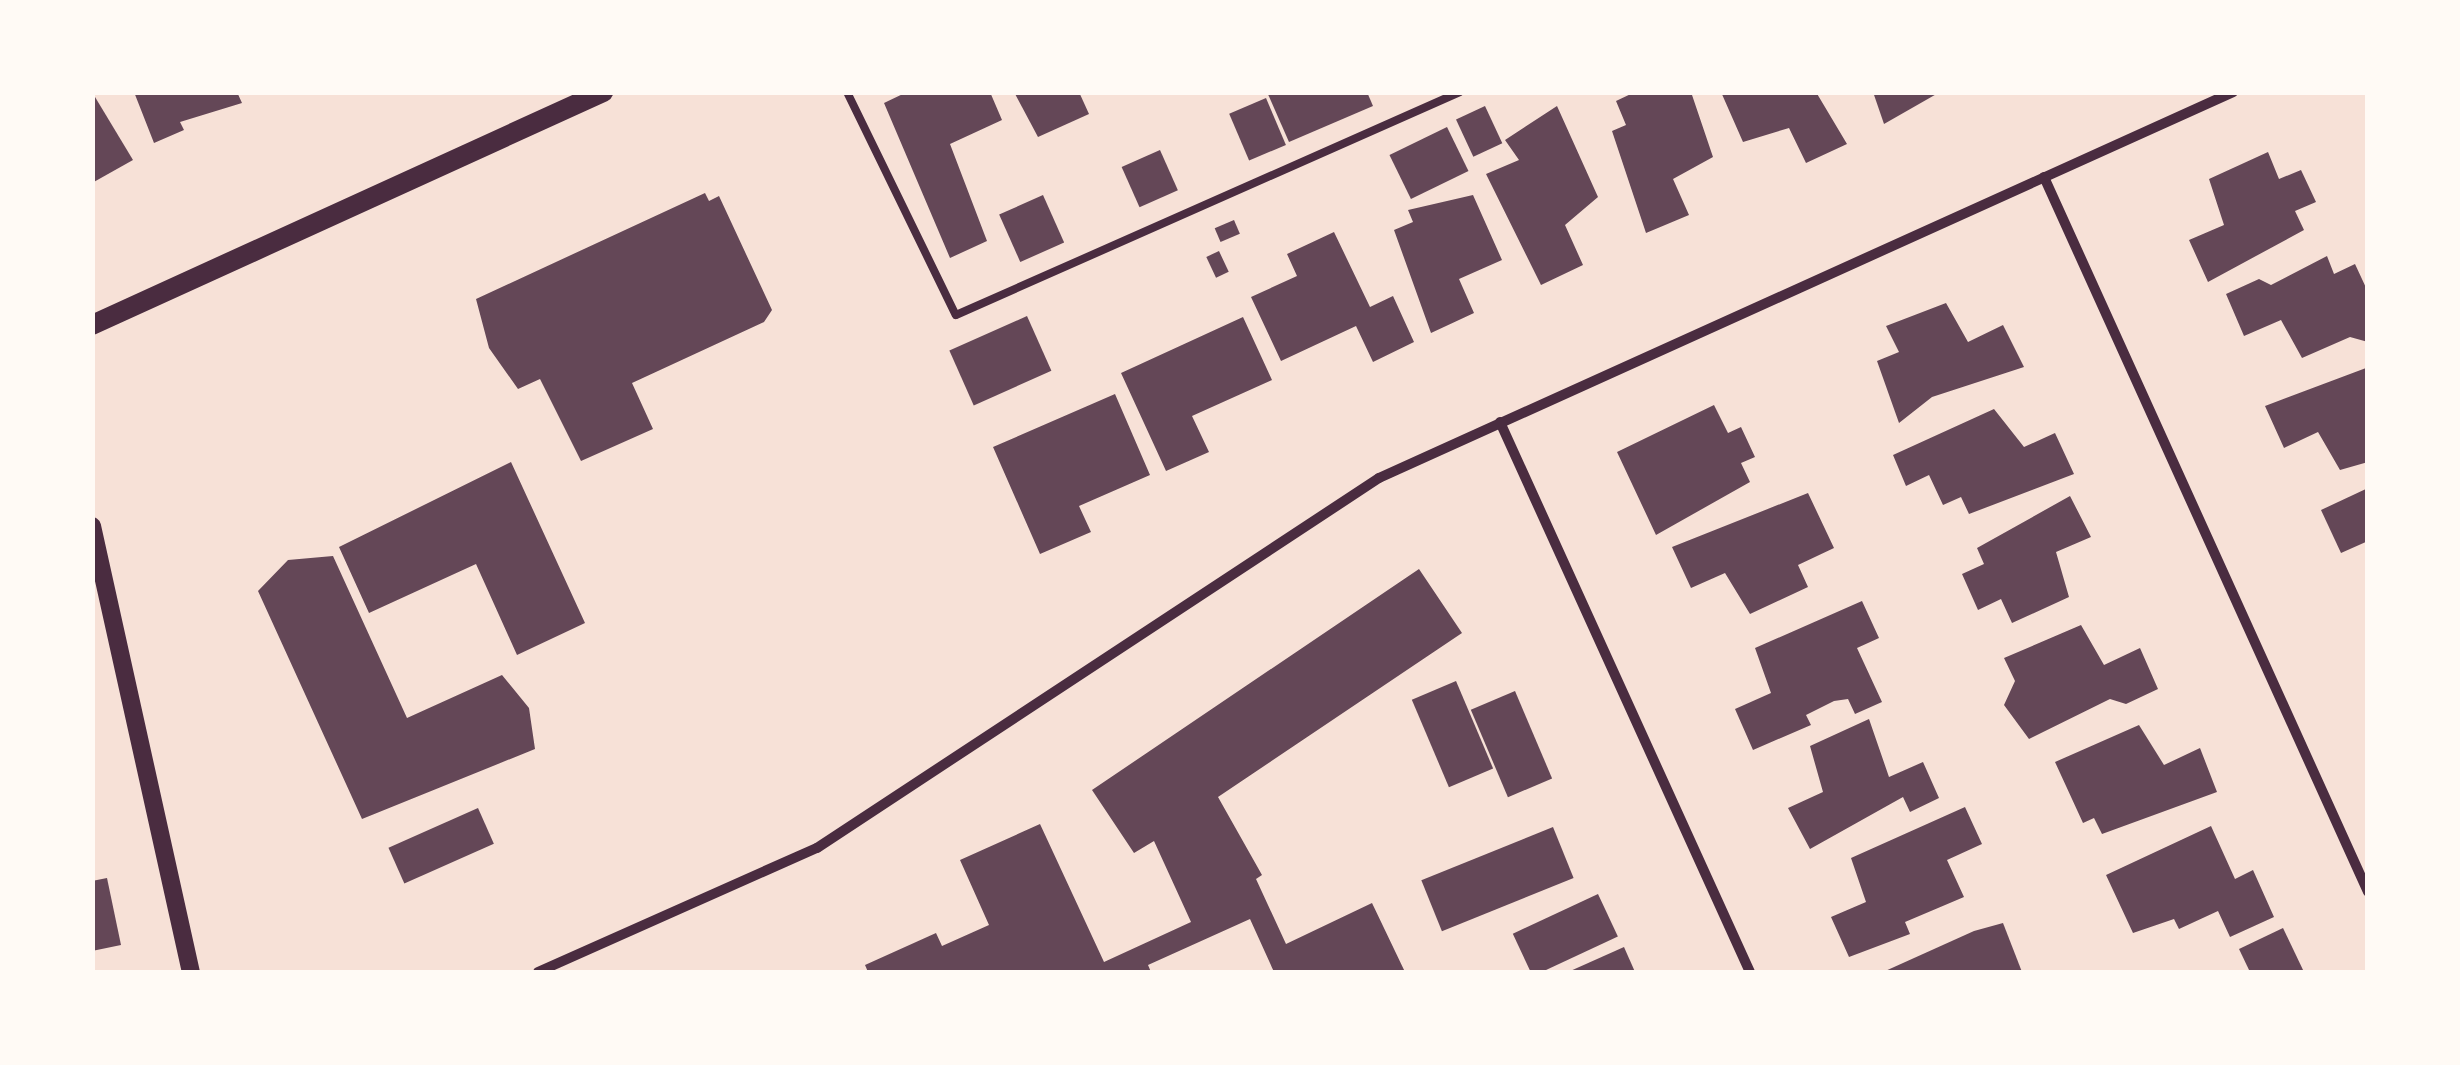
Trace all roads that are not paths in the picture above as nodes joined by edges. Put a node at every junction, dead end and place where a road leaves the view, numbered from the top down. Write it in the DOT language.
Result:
graph roads {
  1 [pos="603,92"];
  2 [pos="847,92"];
  3 [pos="1460,92"];
  4 [pos="2232,92"];
  5 [pos="2044,177"];
  6 [pos="92,325"];
  7 [pos="1500,422"];
  8 [pos="92,526"];
  9 [pos="2368,892"];
  10 [pos="191,972"];
  11 [pos="538,972"];
  12 [pos="1750,972"];
  1 -- 6 [label="main road"];
  2 -- 3 [label="lane"];
  4 -- 5 [label="street"];
  5 -- 7 [label="street"];
  5 -- 9 [label="street"];
  7 -- 11 [label="street"];
  7 -- 12 [label="street"];
  8 -- 10 [label="street"];
}
